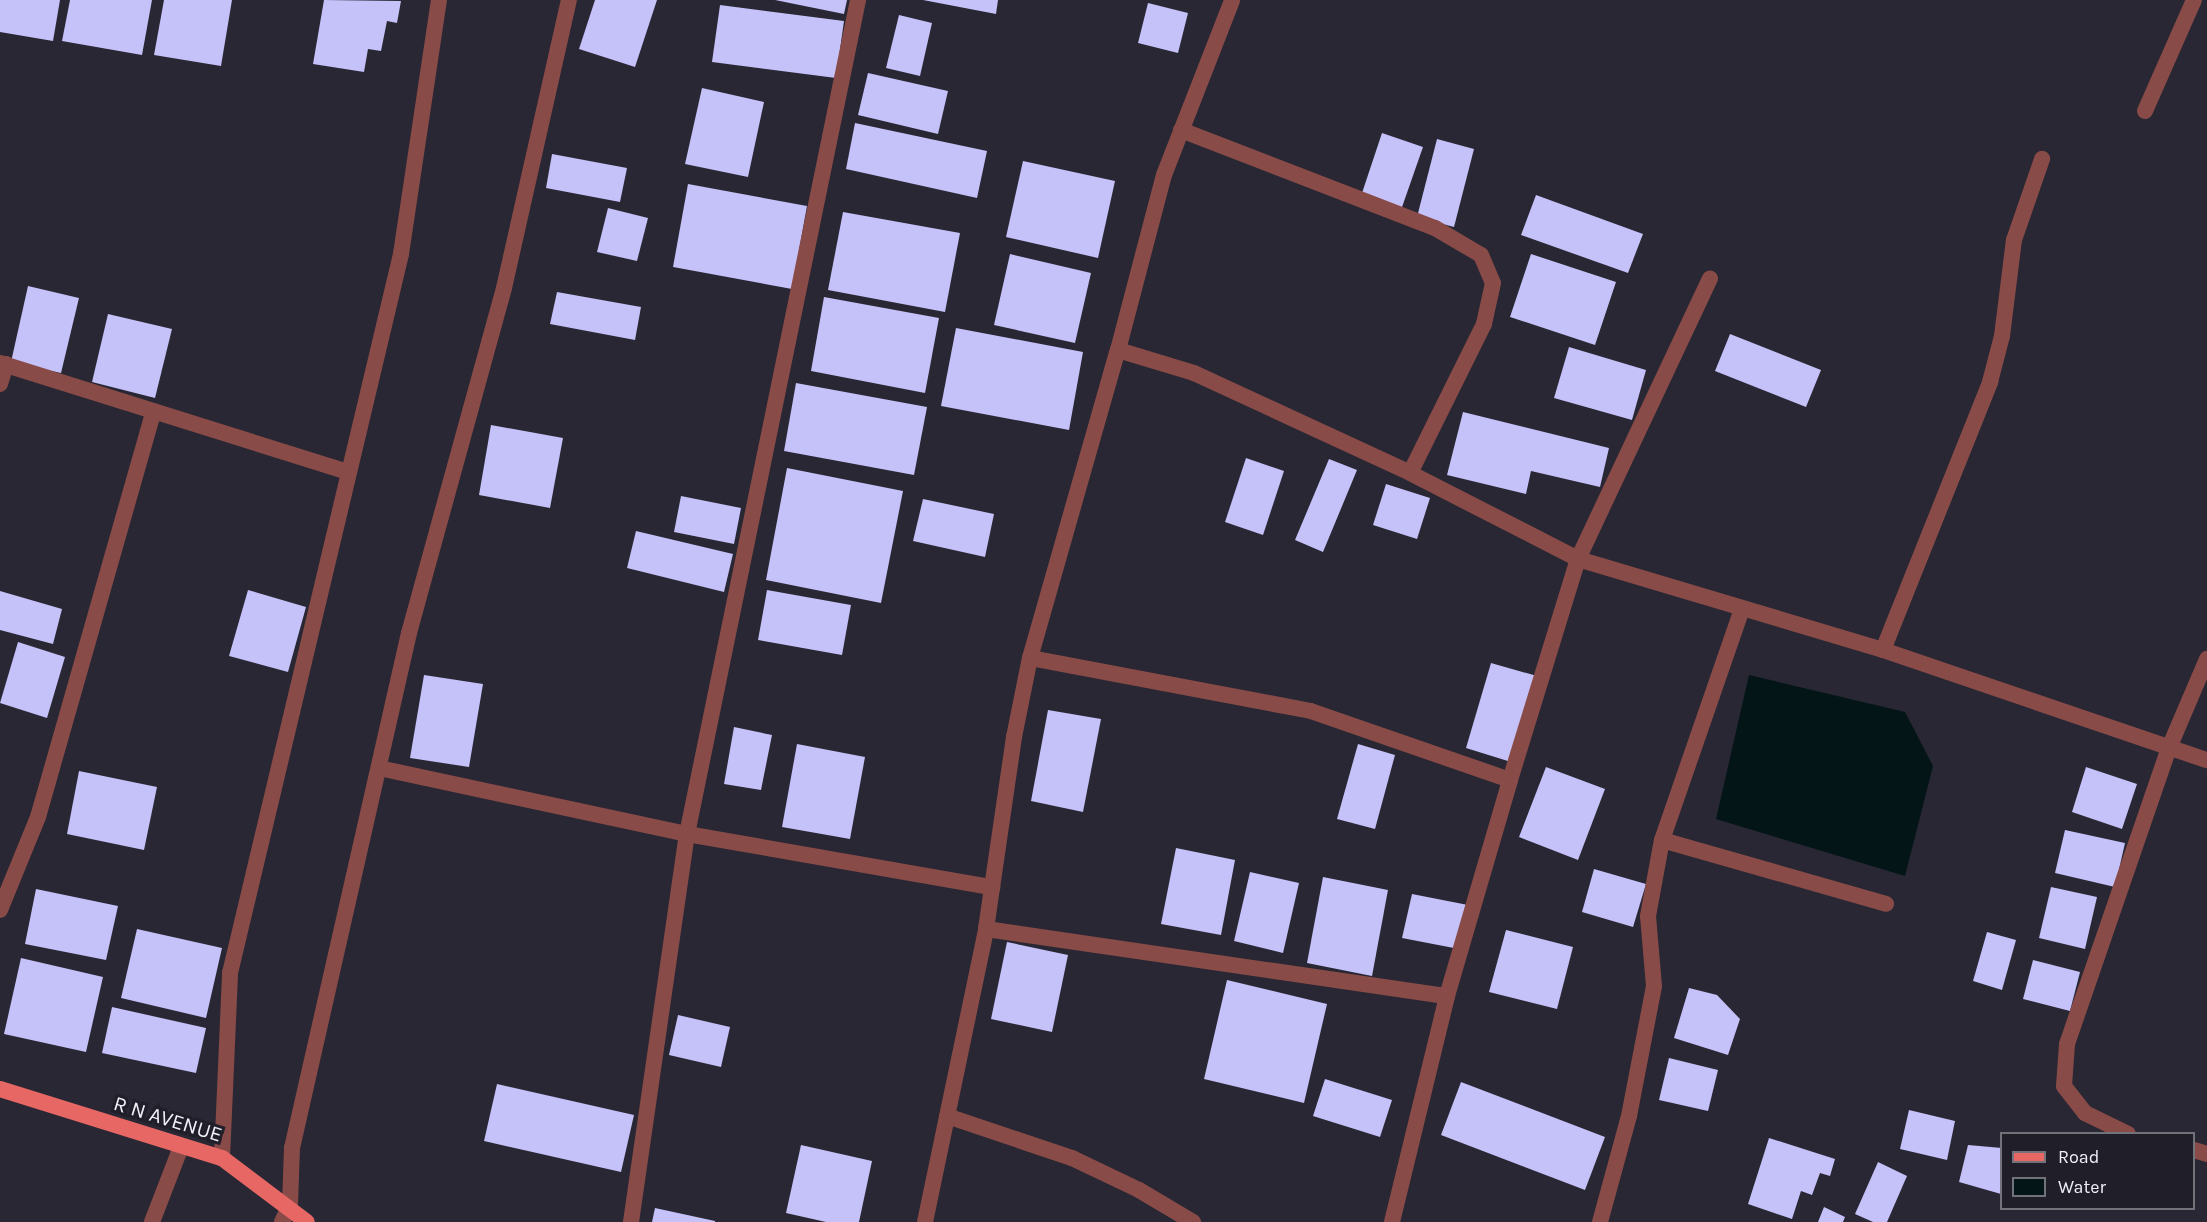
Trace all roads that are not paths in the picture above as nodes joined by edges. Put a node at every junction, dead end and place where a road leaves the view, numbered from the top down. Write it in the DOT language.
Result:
graph roads {
  1 [pos="439,0"];
  2 [pos="569,0"];
  3 [pos="858,0"];
  4 [pos="1232,0"];
  5 [pos="2194,0"];
  6 [pos="2145,111"];
  7 [pos="1181,130"];
  8 [pos="2042,159"];
  9 [pos="1710,278"];
  10 [pos="1118,350"];
  11 [pos="3,364"];
  12 [pos="0,384"];
  13 [pos="153,412"];
  14 [pos="348,472"];
  15 [pos="1410,473"];
  16 [pos="1578,560"];
  17 [pos="1742,609"];
  18 [pos="1883,650"];
  19 [pos="1030,658"];
  20 [pos="2207,659"];
  21 [pos="2169,748"];
  22 [pos="2207,760"];
  23 [pos="379,768"];
  24 [pos="1510,780"];
  25 [pos="687,834"];
  26 [pos="1662,840"];
  27 [pos="992,887"];
  28 [pos="1886,904"];
  29 [pos="0,910"];
  30 [pos="986,929"];
  31 [pos="1447,996"];
  32 [pos="0,1089"];
  33 [pos="947,1116"];
  34 [pos="2124,1132"];
  35 [pos="181,1147"];
  36 [pos="222,1158"];
  37 [pos="290,1206"];
  38 [pos="152,1222"];
  39 [pos="282,1222"];
  40 [pos="307,1222"];
  41 [pos="631,1222"];
  42 [pos="925,1222"];
  43 [pos="1192,1222"];
  44 [pos="1392,1222"];
  45 [pos="1600,1222"];
  1 -- 14 [label="street"];
  2 -- 23 [label="street"];
  3 -- 25 [label="street"];
  4 -- 7 [label="street"];
  5 -- 6 [label="street"];
  7 -- 10 [label="street"];
  7 -- 15 [label="street"];
  8 -- 18 [label="street"];
  9 -- 16 [label="street"];
  10 -- 15 [label="street"];
  10 -- 19 [label="street"];
  11 -- 12 [label="street"];
  11 -- 13 [label="street"];
  13 -- 14 [label="street"];
  13 -- 29 [label="street"];
  14 -- 36 [label="street"];
  15 -- 16 [label="street"];
  16 -- 17 [label="street"];
  16 -- 24 [label="street"];
  17 -- 18 [label="street"];
  17 -- 26 [label="street"];
  18 -- 21 [label="street"];
  19 -- 24 [label="street"];
  19 -- 27 [label="street"];
  20 -- 21 [label="street"];
  21 -- 22 [label="street"];
  21 -- 34 [label="street"];
  23 -- 25 [label="street"];
  23 -- 37 [label="street"];
  24 -- 31 [label="street"];
  25 -- 27 [label="street"];
  25 -- 41 [label="street"];
  26 -- 28 [label="street"];
  26 -- 45 [label="street"];
  27 -- 30 [label="street"];
  30 -- 31 [label="street"];
  30 -- 33 [label="street"];
  31 -- 44 [label="street"];
  32 -- 35 [label="main road, R N AVENUE"];
  33 -- 42 [label="street"];
  33 -- 43 [label="street"];
  35 -- 36 [label="main road, R N AVENUE"];
  35 -- 38 [label="street"];
  36 -- 37 [label="main road, R N AVENUE"];
  37 -- 39 [label="street"];
  37 -- 40 [label="main road, R N AVENUE"];
}
